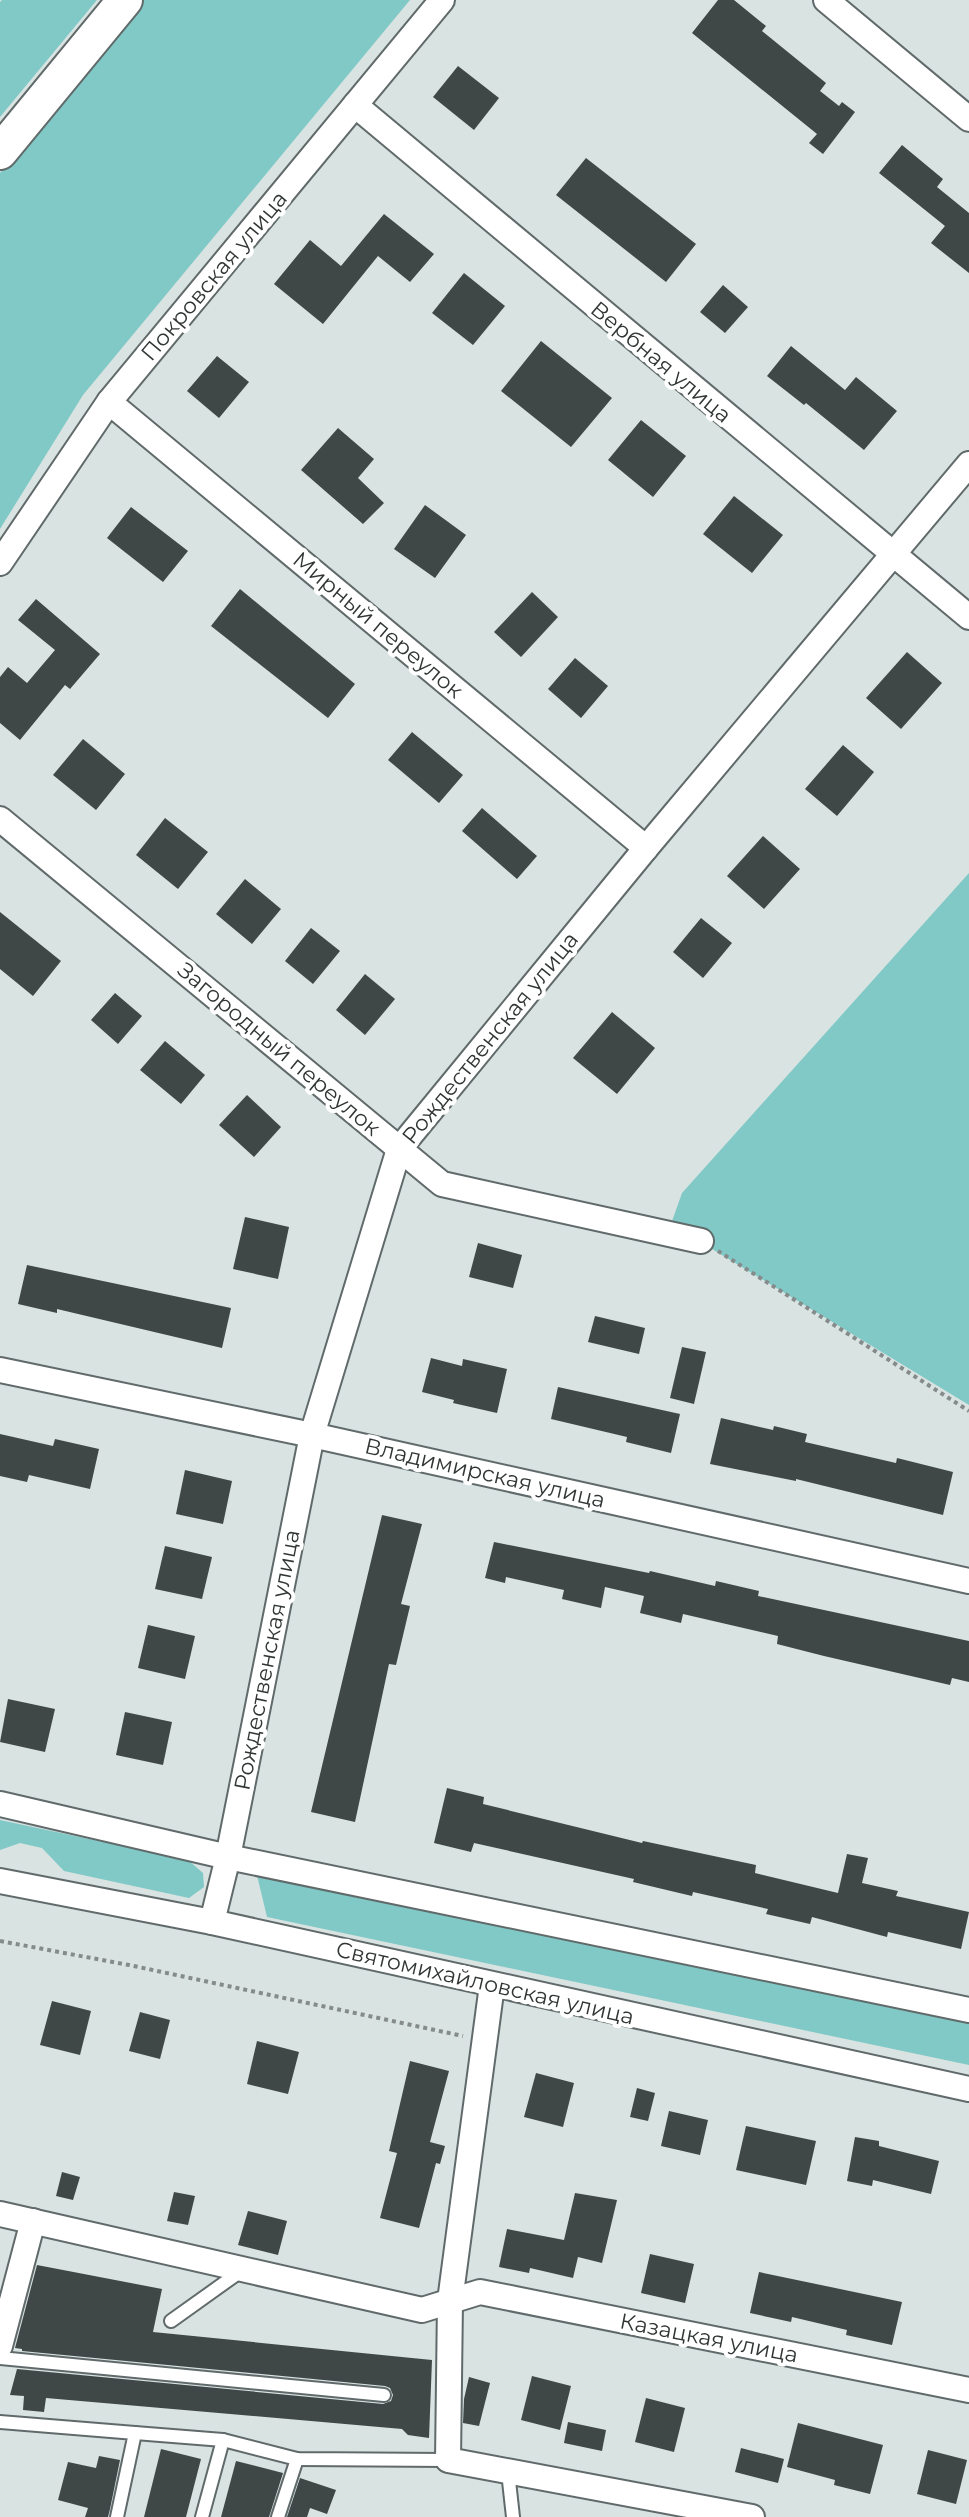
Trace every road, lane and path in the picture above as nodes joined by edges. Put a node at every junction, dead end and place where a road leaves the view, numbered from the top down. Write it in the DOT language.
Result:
graph roads {
  1 [pos="125,0"];
  2 [pos="442,0"];
  3 [pos="826,0"];
  4 [pos="355,105"];
  5 [pos="969,119"];
  6 [pos="0,152"];
  7 [pos="109,402"];
  8 [pos="969,464"];
  9 [pos="891,554"];
  10 [pos="0,563"];
  11 [pos="969,617"];
  12 [pos="0,819"];
  13 [pos="646,848"];
  14 [pos="399,1149"];
  15 [pos="701,1241"];
  16 [pos="0,1370"];
  17 [pos="969,1411"];
  18 [pos="312,1435"];
  19 [pos="969,1581"];
  20 [pos="0,1804"];
  21 [pos="228,1857"];
  22 [pos="0,1881"];
  23 [pos="212,1922"];
  24 [pos="0,1941"];
  25 [pos="492,1985"];
  26 [pos="969,2010"];
  27 [pos="485,2041"];
  28 [pos="969,2089"];
  29 [pos="0,2214"];
  30 [pos="33,2221"];
  31 [pos="243,2269"];
  32 [pos="450,2301"];
  33 [pos="171,2321"];
  34 [pos="0,2346"];
  35 [pos="0,2358"];
  36 [pos="969,2390"];
  37 [pos="384,2395"];
  38 [pos="0,2422"];
  39 [pos="135,2433"];
  40 [pos="223,2440"];
  41 [pos="297,2459"];
  42 [pos="448,2460"];
  43 [pos="508,2472"];
  44 [pos="117,2517"];
  45 [pos="202,2517"];
  46 [pos="278,2517"];
  47 [pos="513,2517"];
  48 [pos="752,2517"];
  1 -- 6 [label="main road"];
  2 -- 4 [label="street, Покровская улица"];
  3 -- 5 [label="street"];
  4 -- 7 [label="street, Покровская улица"];
  4 -- 9 [label="street, Вербная улица"];
  7 -- 10 [label="street, Покровская улица"];
  7 -- 13 [label="street, Мирный переулок"];
  8 -- 9 [label="street, Рождественская улица"];
  9 -- 11 [label="street, Вербная улица"];
  9 -- 13 [label="street, Рождественская улица"];
  12 -- 14 [label="street, Загородный переулок"];
  13 -- 14 [label="street, Рождественская улица"];
  14 -- 15 [label="street, Загородный переулок"];
  14 -- 18 [label="street, Рождественская улица"];
  15 -- 17 [label="path"];
  16 -- 18 [label="street, Владимирская улица"];
  18 -- 19 [label="street, Владимирская улица"];
  18 -- 21 [label="street, Рождественская улица"];
  20 -- 21 [label="street"];
  21 -- 23 [label="street, Рождественская улица"];
  21 -- 26 [label="street"];
  22 -- 23 [label="street, Святомихайловская улица"];
  23 -- 25 [label="street, Святомихайловская улица"];
  24 -- 27 [label="path"];
  25 -- 27 [label="street"];
  25 -- 28 [label="street, Святомихайловская улица"];
  27 -- 32 [label="street"];
  29 -- 30 [label="street, Казацкая улица"];
  30 -- 31 [label="street, Казацкая улица"];
  30 -- 34 [label="street"];
  31 -- 32 [label="street, Казацкая улица"];
  31 -- 33 [label="lane"];
  32 -- 36 [label="street, Казацкая улица"];
  32 -- 42 [label="street"];
  35 -- 37 [label="lane"];
  38 -- 39 [label="lane"];
  39 -- 40 [label="lane"];
  39 -- 44 [label="lane"];
  40 -- 41 [label="lane"];
  40 -- 45 [label="lane"];
  41 -- 42 [label="lane"];
  41 -- 46 [label="lane"];
  42 -- 43 [label="street"];
  43 -- 47 [label="lane"];
  43 -- 48 [label="street"];
}
